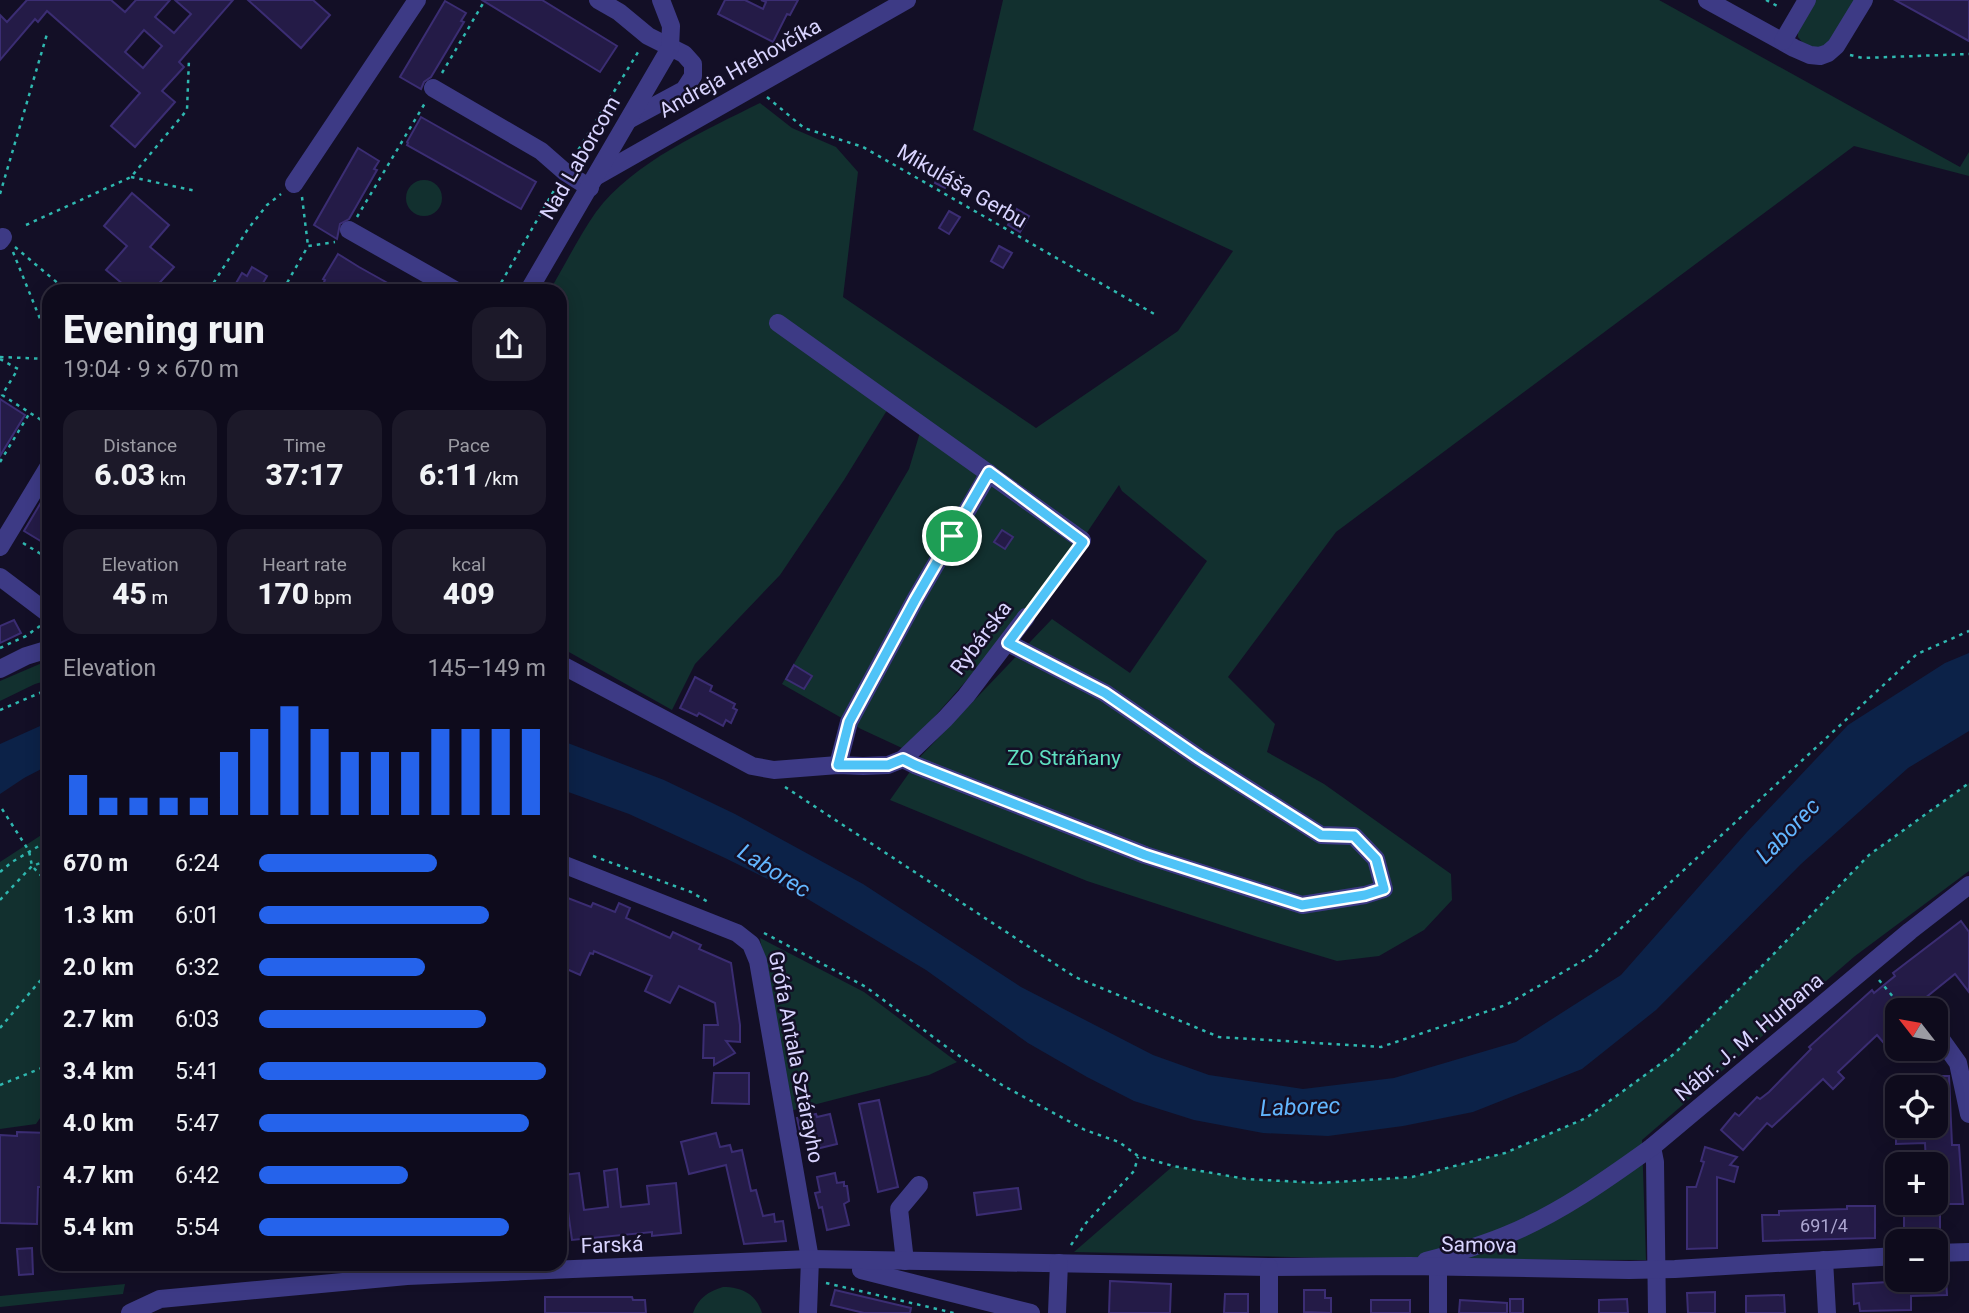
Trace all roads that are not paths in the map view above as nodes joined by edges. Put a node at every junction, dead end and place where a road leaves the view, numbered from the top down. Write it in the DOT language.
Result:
graph roads {
  1 [pos="417,0"];
  2 [pos="598,0"];
  3 [pos="661,0"];
  4 [pos="907,0"];
  5 [pos="1707,0"];
  6 [pos="1807,0"];
  7 [pos="1864,0"];
  8 [pos="1783,41"];
  9 [pos="670,48"];
  10 [pos="433,88"];
  11 [pos="630,119"];
  12 [pos="594,182"];
  13 [pos="294,184"];
  14 [pos="349,230"];
  15 [pos="444,284"];
  16 [pos="533,284"];
  17 [pos="778,323"];
  18 [pos="989,472"];
  19 [pos="42,478"];
  20 [pos="1082,540"];
  21 [pos="4,541"];
  22 [pos="0,577"];
  23 [pos="42,616"];
  24 [pos="1026,617"];
  25 [pos="1008,643"];
  26 [pos="42,651"];
  27 [pos="567,668"];
  28 [pos="0,669"];
  29 [pos="903,759"];
  30 [pos="838,765"];
  31 [pos="567,866"];
  32 [pos="1969,885"];
  33 [pos="1948,1049"];
  34 [pos="1969,1114"];
  35 [pos="1652,1147"];
  36 [pos="919,1185"];
  37 [pos="1969,1252"];
  38 [pos="1948,1253"];
  39 [pos="1885,1257"];
  40 [pos="810,1259"];
  41 [pos="1825,1260"];
  42 [pos="905,1261"];
  43 [pos="1059,1263"];
  44 [pos="1410,1266"];
  45 [pos="1438,1266"];
  46 [pos="1269,1267"];
  47 [pos="567,1269"];
  48 [pos="1656,1269"];
  49 [pos="862,1270"];
  50 [pos="526,1271"];
  51 [pos="812,1312"];
  52 [pos="132,1313"];
  53 [pos="1031,1313"];
  54 [pos="1057,1313"];
  55 [pos="1269,1313"];
  56 [pos="1438,1313"];
  57 [pos="1657,1313"];
  58 [pos="1827,1313"];
  1 -- 13 [label="street"];
  2 -- 9 [label="street"];
  3 -- 9 [label="street"];
  4 -- 12 [label="street, Andreja Hrehovčíka"];
  5 -- 8 [label="street"];
  6 -- 8 [label="street"];
  7 -- 8 [label="street"];
  9 -- 11 [label="street, Nad Laborcom"];
  9 -- 11 [label="street"];
  10 -- 12 [label="street"];
  11 -- 12 [label="street, Nad Laborcom"];
  12 -- 16 [label="street, Nad Laborcom"];
  14 -- 15 [label="street"];
  17 -- 18 [label="street"];
  18 -- 20 [label="street"];
  18 -- 30 [label="street"];
  19 -- 21 [label="street"];
  22 -- 23 [label="street"];
  24 -- 25 [label="street, Rybárska"];
  25 -- 29 [label="street, Rybárska"];
  25 -- 29 [label="street"];
  26 -- 28 [label="street"];
  27 -- 30 [label="street"];
  29 -- 30 [label="street"];
  31 -- 40 [label="street, Grófa Antala Sztárayho"];
  32 -- 35 [label="street, Nábr. J. M. Hurbana"];
  33 -- 34 [label="street"];
  35 -- 44 [label="street, Nábr. J. M. Hurbana"];
  35 -- 48 [label="street"];
  36 -- 42 [label="street"];
  37 -- 38 [label="street"];
  39 -- 41 [label="street, Samova"];
  40 -- 42 [label="street, Farská"];
  40 -- 47 [label="street, Farská"];
  40 -- 51 [label="street"];
  41 -- 48 [label="street, Samova"];
  41 -- 58 [label="street"];
  42 -- 43 [label="street, Farská"];
  43 -- 46 [label="street, Samova"];
  43 -- 54 [label="street"];
  44 -- 45 [label="street, Samova"];
  44 -- 46 [label="street, Samova"];
  45 -- 48 [label="street, Samova"];
  45 -- 56 [label="street"];
  46 -- 55 [label="street"];
  48 -- 57 [label="street"];
  49 -- 53 [label="street"];
  50 -- 52 [label="street, Farská"];
}
